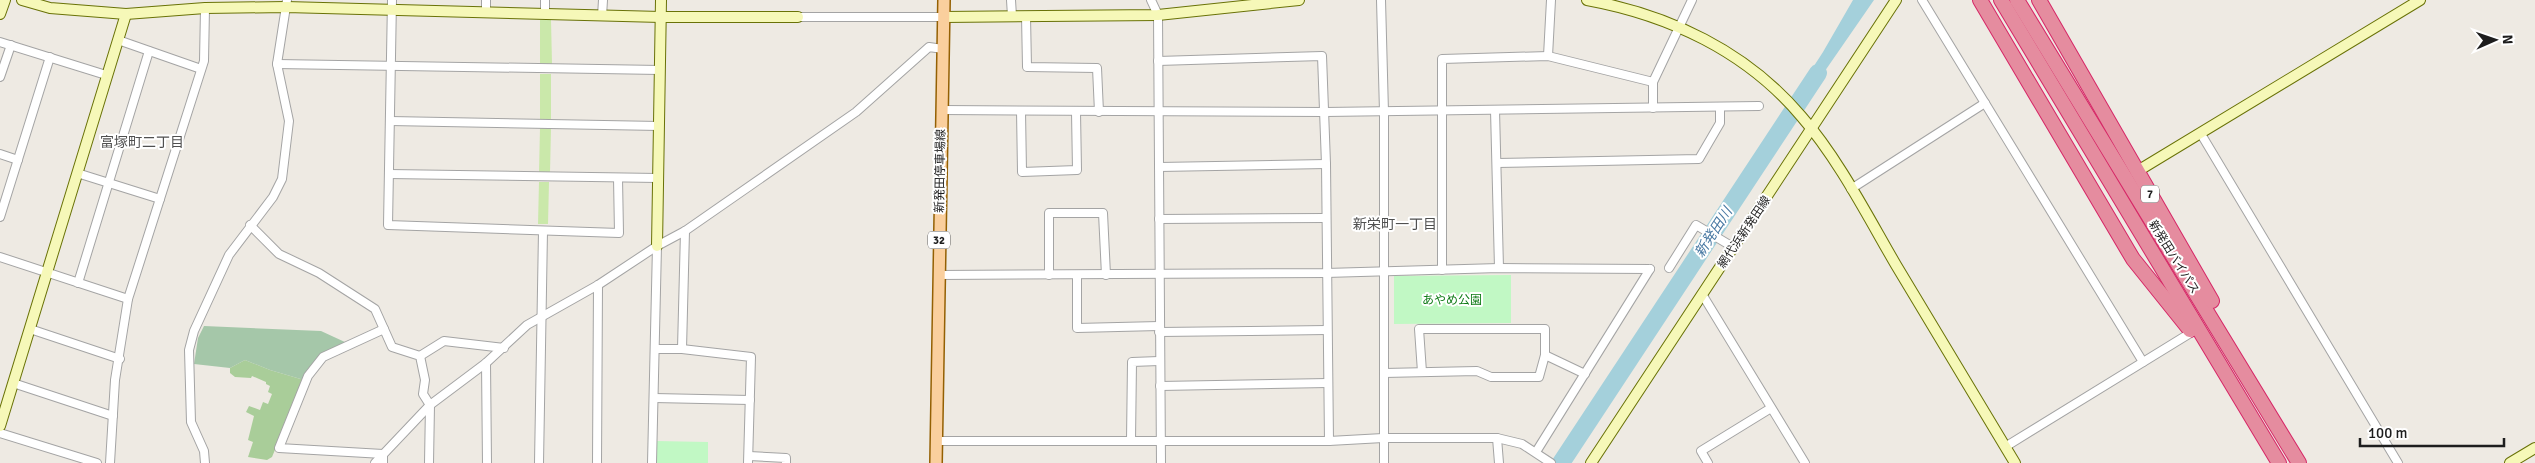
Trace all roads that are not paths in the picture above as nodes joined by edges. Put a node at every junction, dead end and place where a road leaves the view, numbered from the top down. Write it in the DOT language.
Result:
graph roads {
  1 [pos="5,0"];
  2 [pos="22,0"];
  3 [pos="392,0"];
  4 [pos="486,0"];
  5 [pos="545,0"];
  6 [pos="603,0"];
  7 [pos="662,0"];
  8 [pos="944,0"];
  9 [pos="1011,0"];
  10 [pos="1151,0"];
  11 [pos="1300,0"];
  12 [pos="1381,0"];
  13 [pos="1551,0"];
  14 [pos="1587,0"];
  15 [pos="1692,0"];
  16 [pos="1896,0"];
  17 [pos="1922,0"];
  18 [pos="1980,0"];
  19 [pos="2000,0"];
  20 [pos="2017,0"];
  21 [pos="2039,0"];
  22 [pos="2420,0"];
  23 [pos="286,4"];
  24 [pos="205,8"];
  25 [pos="392,11"];
  26 [pos="486,12"];
  27 [pos="545,13"];
  28 [pos="0,14"];
  29 [pos="126,14"];
  30 [pos="1158,15"];
  31 [pos="602,16"];
  32 [pos="1012,16"];
  33 [pos="1026,16"];
  34 [pos="661,17"];
  35 [pos="798,17"];
  36 [pos="944,17"];
  37 [pos="1681,27"];
  38 [pos="118,40"];
  39 [pos="0,42"];
  40 [pos="11,45"];
  41 [pos="943,49"];
  42 [pos="149,51"];
  43 [pos="1548,56"];
  44 [pos="50,57"];
  45 [pos="1158,61"];
  46 [pos="277,64"];
  47 [pos="391,66"];
  48 [pos="201,69"];
  49 [pos="660,70"];
  50 [pos="106,75"];
  51 [pos="0,77"];
  52 [pos="1653,82"];
  53 [pos="1985,103"];
  54 [pos="1759,106"];
  55 [pos="1720,107"];
  56 [pos="1653,108"];
  57 [pos="942,110"];
  58 [pos="1441,110"];
  59 [pos="1494,110"];
  60 [pos="1022,111"];
  61 [pos="1076,112"];
  62 [pos="1099,112"];
  63 [pos="1325,112"];
  64 [pos="1384,112"];
  65 [pos="1159,113"];
  66 [pos="390,121"];
  67 [pos="659,126"];
  68 [pos="1812,129"];
  69 [pos="2201,134"];
  70 [pos="0,154"];
  71 [pos="18,160"];
  72 [pos="1497,162"];
  73 [pos="1326,164"];
  74 [pos="1159,167"];
  75 [pos="2136,172"];
  76 [pos="77,173"];
  77 [pos="389,174"];
  78 [pos="618,178"];
  79 [pos="658,178"];
  80 [pos="109,183"];
  81 [pos="1851,189"];
  82 [pos="160,199"];
  83 [pos="0,217"];
  84 [pos="1326,218"];
  85 [pos="1159,219"];
  86 [pos="250,225"];
  87 [pos="543,231"];
  88 [pos="685,232"];
  89 [pos="657,246"];
  90 [pos="1733,246"];
  91 [pos="0,257"];
  92 [pos="1499,268"];
  93 [pos="1669,268"];
  94 [pos="1442,270"];
  95 [pos="47,271"];
  96 [pos="1383,273"];
  97 [pos="938,274"];
  98 [pos="1326,274"];
  99 [pos="1049,275"];
  100 [pos="1077,275"];
  101 [pos="1106,275"];
  102 [pos="1158,275"];
  103 [pos="78,283"];
  104 [pos="598,285"];
  105 [pos="1702,294"];
  106 [pos="128,299"];
  107 [pos="542,316"];
  108 [pos="30,328"];
  109 [pos="384,329"];
  110 [pos="1159,329"];
  111 [pos="1327,330"];
  112 [pos="2192,332"];
  113 [pos="504,348"];
  114 [pos="682,349"];
  115 [pos="655,350"];
  116 [pos="1545,355"];
  117 [pos="420,356"];
  118 [pos="120,359"];
  119 [pos="1159,361"];
  120 [pos="2143,362"];
  121 [pos="486,363"];
  122 [pos="1422,372"];
  123 [pos="2224,372"];
  124 [pos="1384,374"];
  125 [pos="1585,374"];
  126 [pos="13,383"];
  127 [pos="1328,383"];
  128 [pos="1160,386"];
  129 [pos="2256,391"];
  130 [pos="654,398"];
  131 [pos="750,400"];
  132 [pos="430,405"];
  133 [pos="1771,408"];
  134 [pos="113,416"];
  135 [pos="0,426"];
  136 [pos="0,433"];
  137 [pos="1384,438"];
  138 [pos="1497,438"];
  139 [pos="1131,440"];
  140 [pos="1160,440"];
  141 [pos="936,441"];
  142 [pos="1329,441"];
  143 [pos="2005,447"];
  144 [pos="2535,448"];
  145 [pos="1536,452"];
  146 [pos="383,454"];
  147 [pos="748,460"];
  148 [pos="1549,462"];
  149 [pos="97,463"];
  150 [pos="110,463"];
  151 [pos="205,463"];
  152 [pos="375,463"];
  153 [pos="383,463"];
  154 [pos="429,463"];
  155 [pos="486,463"];
  156 [pos="539,463"];
  157 [pos="597,463"];
  158 [pos="652,463"];
  159 [pos="786,463"];
  160 [pos="936,463"];
  161 [pos="1161,463"];
  162 [pos="1384,463"];
  163 [pos="1498,463"];
  164 [pos="1591,463"];
  165 [pos="1708,463"];
  166 [pos="1805,463"];
  167 [pos="2015,463"];
  168 [pos="2279,463"];
  169 [pos="2299,463"];
  170 [pos="2398,463"];
  171 [pos="2510,463"];
  1 -- 28 [label="street"];
  2 -- 29 [label="street"];
  3 -- 25 [label="street"];
  4 -- 26 [label="street"];
  5 -- 27 [label="street"];
  6 -- 31 [label="street"];
  7 -- 34 [label="street"];
  8 -- 36 [label="main road, 新発田停車場線 / 32"];
  9 -- 32 [label="street"];
  10 -- 30 [label="street"];
  11 -- 30 [label="street"];
  12 -- 64 [label="street"];
  13 -- 43 [label="street"];
  14 -- 37 [label="street"];
  15 -- 37 [label="street"];
  16 -- 68 [label="street, 網代浜新発田線"];
  17 -- 53 [label="street"];
  18 -- 112 [label="highway, 7"];
  19 -- 123 [label="highway, 新発田バイパス / 7"];
  20 -- 129 [label="highway, 新発田バイパス / 7"];
  21 -- 75 [label="highway, 7"];
  22 -- 69 [label="street"];
  23 -- 24 [label="street"];
  23 -- 25 [label="street"];
  23 -- 46 [label="street"];
  24 -- 29 [label="street"];
  24 -- 48 [label="street"];
  25 -- 26 [label="street"];
  25 -- 47 [label="street"];
  26 -- 27 [label="street"];
  27 -- 31 [label="street"];
  29 -- 38 [label="street"];
  30 -- 33 [label="street"];
  30 -- 45 [label="street"];
  31 -- 34 [label="street"];
  32 -- 33 [label="street"];
  32 -- 36 [label="street"];
  33 -- 62 [label="street"];
  34 -- 35 [label="street"];
  34 -- 49 [label="street"];
  35 -- 36 [label="street"];
  36 -- 41 [label="main road, 新発田停車場線 / 32"];
  37 -- 52 [label="street"];
  37 -- 68 [label="street"];
  38 -- 42 [label="street"];
  38 -- 50 [label="street"];
  39 -- 40 [label="street"];
  40 -- 44 [label="street"];
  40 -- 51 [label="street"];
  41 -- 57 [label="main road, 新発田停車場線 / 32"];
  41 -- 88 [label="street"];
  42 -- 48 [label="street"];
  42 -- 80 [label="street"];
  43 -- 52 [label="street"];
  43 -- 58 [label="street"];
  44 -- 50 [label="street"];
  44 -- 71 [label="street"];
  45 -- 63 [label="street"];
  45 -- 65 [label="street"];
  46 -- 47 [label="street"];
  46 -- 86 [label="street"];
  47 -- 49 [label="street"];
  47 -- 66 [label="street"];
  48 -- 82 [label="street"];
  49 -- 67 [label="street"];
  50 -- 76 [label="street"];
  52 -- 56 [label="street"];
  53 -- 81 [label="street"];
  53 -- 120 [label="street"];
  54 -- 55 [label="street"];
  55 -- 56 [label="street"];
  55 -- 72 [label="street"];
  56 -- 59 [label="street"];
  57 -- 60 [label="street"];
  57 -- 97 [label="main road, 新発田停車場線 / 32"];
  58 -- 59 [label="street"];
  58 -- 64 [label="street"];
  58 -- 94 [label="street"];
  59 -- 72 [label="street"];
  60 -- 61 [label="street"];
  60 -- 61 [label="street"];
  61 -- 62 [label="street"];
  62 -- 65 [label="street"];
  63 -- 64 [label="street"];
  63 -- 65 [label="street"];
  63 -- 73 [label="street"];
  64 -- 96 [label="street"];
  65 -- 74 [label="street"];
  66 -- 67 [label="street"];
  66 -- 77 [label="street"];
  67 -- 79 [label="street"];
  68 -- 81 [label="street"];
  68 -- 90 [label="street, 網代浜新発田線"];
  69 -- 75 [label="street"];
  69 -- 170 [label="street"];
  70 -- 71 [label="street"];
  71 -- 83 [label="street"];
  72 -- 92 [label="street"];
  73 -- 74 [label="street"];
  73 -- 84 [label="street"];
  74 -- 85 [label="street"];
  75 -- 129 [label="highway, 7"];
  76 -- 80 [label="street"];
  76 -- 95 [label="street"];
  77 -- 78 [label="street"];
  77 -- 87 [label="street"];
  78 -- 79 [label="street"];
  78 -- 87 [label="street"];
  79 -- 89 [label="street"];
  80 -- 82 [label="street"];
  80 -- 103 [label="street"];
  81 -- 143 [label="street"];
  82 -- 106 [label="street"];
  84 -- 85 [label="street"];
  84 -- 98 [label="street"];
  85 -- 102 [label="street"];
  86 -- 109 [label="street"];
  86 -- 151 [label="street"];
  87 -- 107 [label="street"];
  88 -- 89 [label="street"];
  88 -- 114 [label="street"];
  89 -- 104 [label="street"];
  89 -- 115 [label="street"];
  90 -- 93 [label="street"];
  90 -- 105 [label="street, 網代浜新発田線"];
  91 -- 95 [label="street"];
  92 -- 94 [label="street"];
  92 -- 125 [label="street"];
  94 -- 96 [label="street"];
  95 -- 103 [label="street"];
  95 -- 108 [label="street"];
  96 -- 98 [label="street"];
  96 -- 124 [label="street"];
  97 -- 99 [label="street"];
  97 -- 141 [label="main road, 新発田停車場線 / 32"];
  98 -- 102 [label="street"];
  98 -- 111 [label="street"];
  99 -- 100 [label="street"];
  99 -- 101 [label="street"];
  100 -- 101 [label="street"];
  100 -- 110 [label="street"];
  101 -- 102 [label="street"];
  102 -- 110 [label="street"];
  103 -- 106 [label="street"];
  104 -- 107 [label="street"];
  104 -- 157 [label="street"];
  105 -- 133 [label="street"];
  105 -- 164 [label="street, 網代浜新発田線"];
  106 -- 118 [label="street"];
  107 -- 113 [label="street"];
  107 -- 156 [label="street"];
  108 -- 118 [label="street"];
  108 -- 126 [label="street"];
  109 -- 117 [label="street"];
  109 -- 146 [label="street"];
  110 -- 111 [label="street"];
  110 -- 119 [label="street"];
  111 -- 127 [label="street"];
  112 -- 120 [label="street"];
  112 -- 123 [label="highway, 7"];
  113 -- 117 [label="street"];
  113 -- 121 [label="street"];
  114 -- 115 [label="street"];
  114 -- 131 [label="street"];
  115 -- 130 [label="street"];
  116 -- 122 [label="street"];
  116 -- 122 [label="street"];
  116 -- 125 [label="street"];
  117 -- 132 [label="street"];
  118 -- 134 [label="street"];
  119 -- 128 [label="street"];
  119 -- 139 [label="street"];
  120 -- 143 [label="street"];
  121 -- 132 [label="street"];
  121 -- 155 [label="street"];
  122 -- 124 [label="street"];
  123 -- 168 [label="highway, 新発田バイパス / 7"];
  124 -- 137 [label="street"];
  125 -- 145 [label="street"];
  126 -- 134 [label="street"];
  126 -- 135 [label="street"];
  127 -- 128 [label="street"];
  127 -- 142 [label="street"];
  128 -- 140 [label="street"];
  129 -- 169 [label="highway, 新発田バイパス / 7"];
  130 -- 131 [label="street"];
  130 -- 158 [label="street"];
  131 -- 147 [label="street"];
  132 -- 146 [label="street"];
  132 -- 154 [label="street"];
  133 -- 165 [label="street"];
  133 -- 166 [label="street"];
  134 -- 150 [label="street"];
  136 -- 149 [label="street"];
  137 -- 138 [label="street"];
  137 -- 142 [label="street"];
  137 -- 162 [label="street"];
  138 -- 145 [label="street"];
  138 -- 163 [label="street"];
  139 -- 140 [label="street"];
  139 -- 141 [label="street"];
  140 -- 142 [label="street"];
  140 -- 161 [label="street"];
  141 -- 160 [label="main road, 新発田停車場線 / 32"];
  143 -- 167 [label="street"];
  144 -- 171 [label="street"];
  145 -- 148 [label="street"];
  146 -- 152 [label="street"];
  146 -- 153 [label="street"];
  147 -- 159 [label="street"];
}
